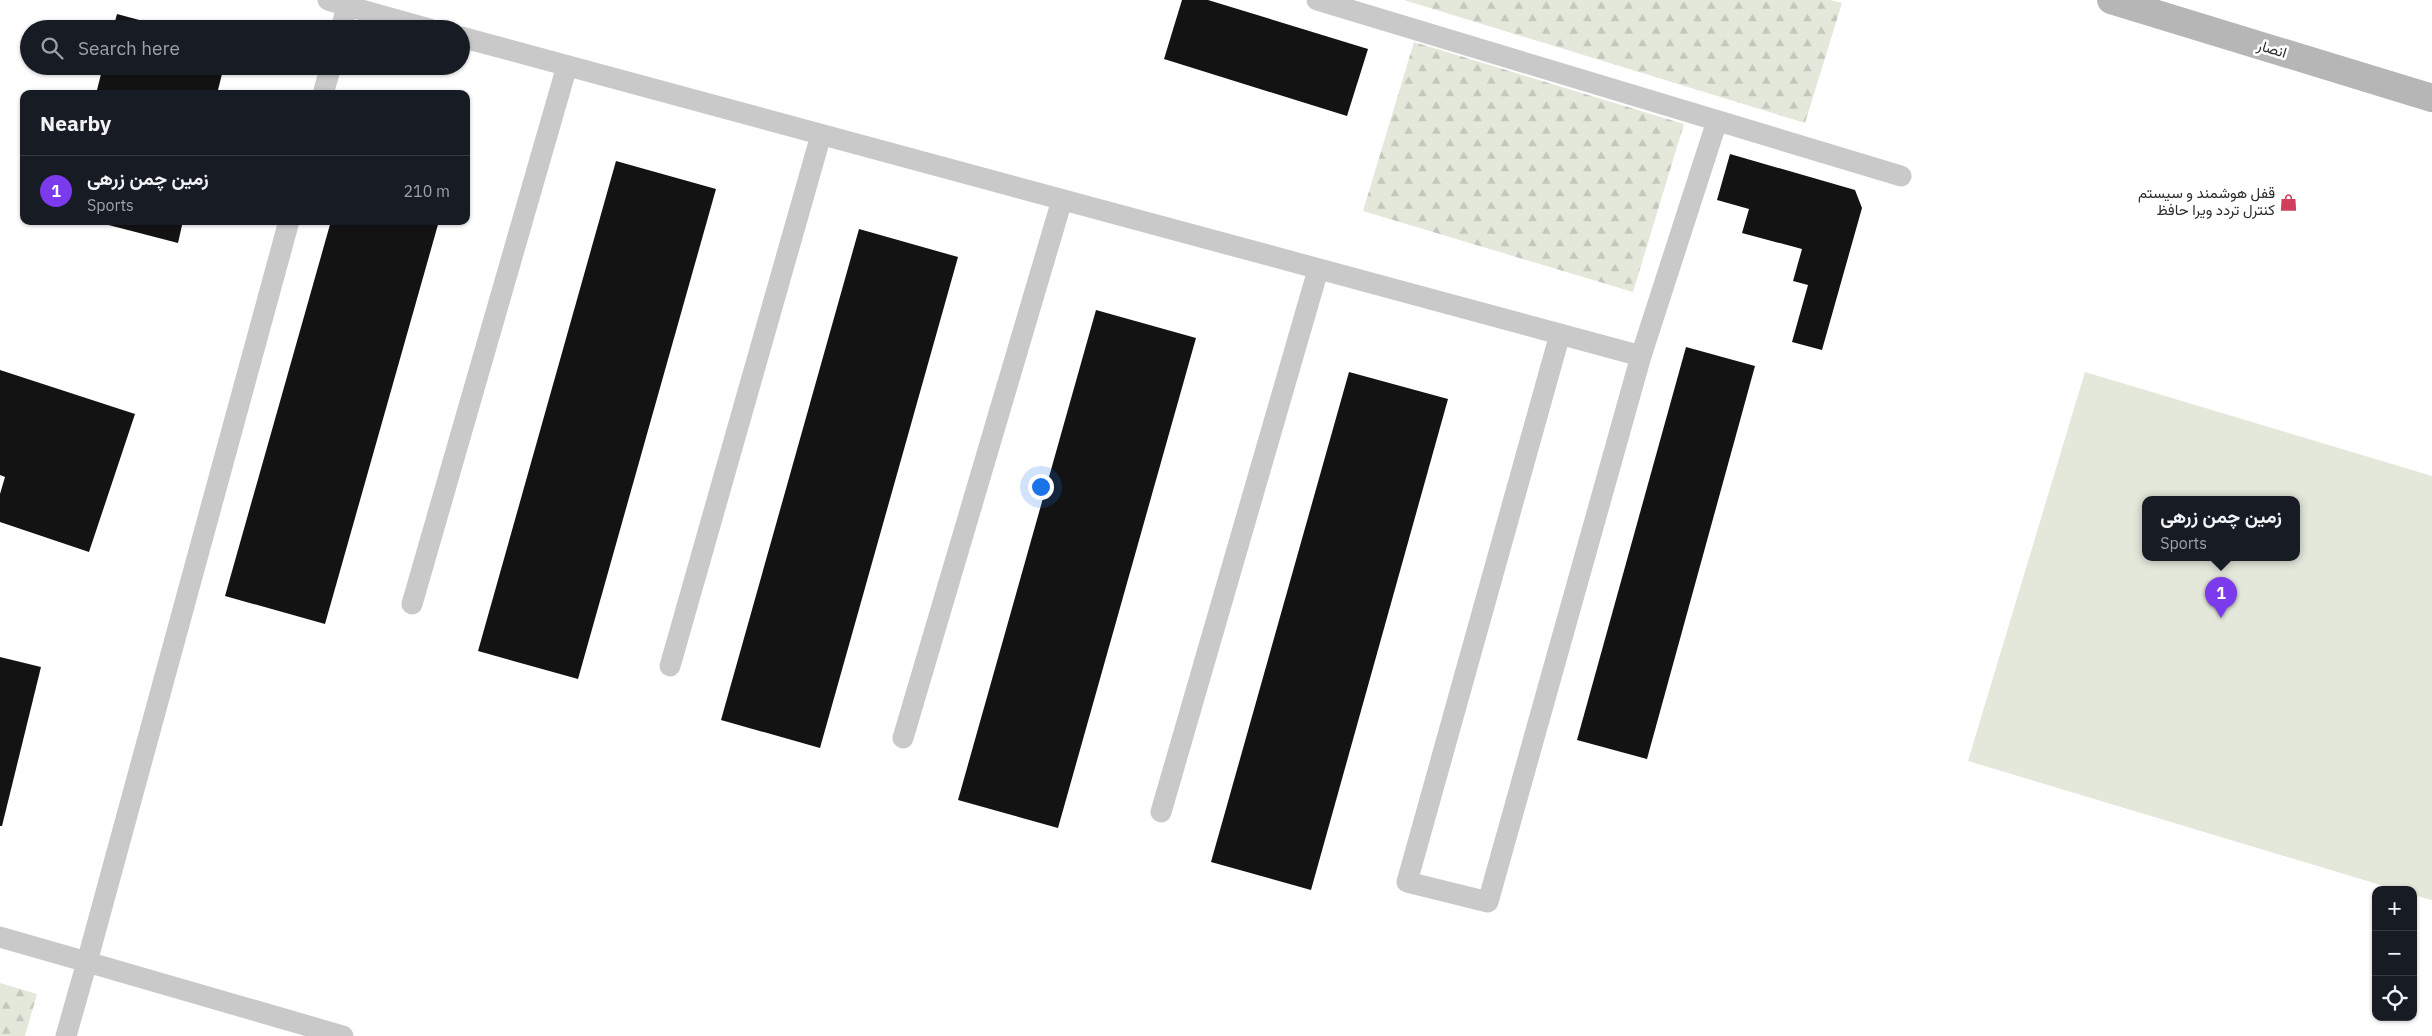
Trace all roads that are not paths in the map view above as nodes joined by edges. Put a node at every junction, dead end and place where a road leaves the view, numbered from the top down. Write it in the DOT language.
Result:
graph roads {
  1 [pos="1317,0"];
  2 [pos="2111,0"];
  3 [pos="341,2"];
  4 [pos="341,20"];
  5 [pos="400,20"];
  6 [pos="470,39"];
  7 [pos="567,66"];
  8 [pos="328,75"];
  9 [pos="324,90"];
  10 [pos="2432,98"];
  11 [pos="1717,121"];
  12 [pos="821,135"];
  13 [pos="1901,176"];
  14 [pos="1062,200"];
  15 [pos="288,225"];
  16 [pos="1318,270"];
  17 [pos="1560,334"];
  18 [pos="1641,356"];
  19 [pos="412,604"];
  20 [pos="670,666"];
  21 [pos="903,738"];
  22 [pos="1161,812"];
  23 [pos="0,938"];
  24 [pos="87,962"];
  25 [pos="66,1036"];
  26 [pos="343,1036"];
  1 -- 11 [label="lane"];
  2 -- 10 [label="street, انصار"];
  3 -- 4 [label="lane"];
  3 -- 5 [label="lane"];
  6 -- 7 [label="lane"];
  7 -- 12 [label="lane"];
  7 -- 19 [label="lane"];
  8 -- 9 [label="lane"];
  11 -- 13 [label="lane"];
  11 -- 18 [label="lane"];
  12 -- 14 [label="lane"];
  12 -- 20 [label="lane"];
  14 -- 16 [label="lane"];
  14 -- 21 [label="lane"];
  15 -- 24 [label="lane"];
  16 -- 17 [label="lane"];
  16 -- 22 [label="lane"];
  17 -- 18 [label="lane"];
  17 -- 18 [label="lane"];
  23 -- 24 [label="lane"];
  24 -- 25 [label="lane"];
  24 -- 26 [label="lane"];
}
